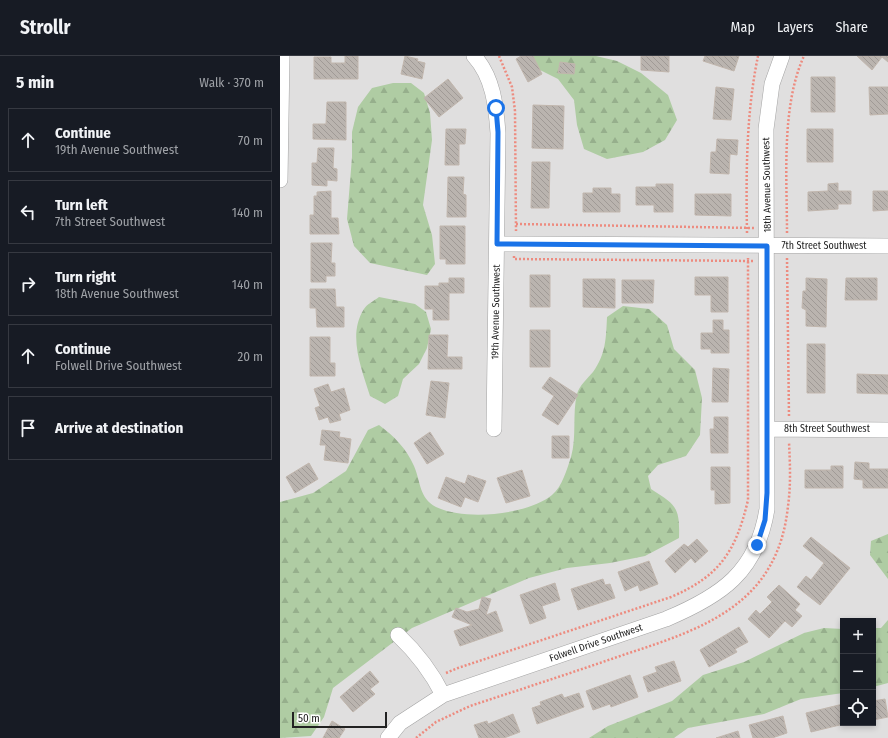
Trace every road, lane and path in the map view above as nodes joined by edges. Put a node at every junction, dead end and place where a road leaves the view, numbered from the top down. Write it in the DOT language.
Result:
graph roads {
  1 [pos="282,56"];
  2 [pos="474,56"];
  3 [pos="499,56"];
  4 [pos="758,56"];
  5 [pos="782,56"];
  6 [pos="804,56"];
  7 [pos="280,180"];
  8 [pos="787,229"];
  9 [pos="497,244"];
  10 [pos="767,246"];
  11 [pos="888,246"];
  12 [pos="514,259"];
  13 [pos="787,262"];
  14 [pos="494,429"];
  15 [pos="767,429"];
  16 [pos="789,429"];
  17 [pos="888,430"];
  18 [pos="767,509"];
  19 [pos="398,635"];
  20 [pos="435,678"];
  21 [pos="443,695"];
  22 [pos="388,738"];
  1 -- 7 [label="street"];
  2 -- 9 [label="street, 19th Avenue Southwest"];
  3 -- 4 [label="path"];
  5 -- 10 [label="street, 18th Avenue Southwest"];
  6 -- 8 [label="path"];
  9 -- 10 [label="street, 7th Street Southwest"];
  9 -- 14 [label="street, 19th Avenue Southwest"];
  10 -- 11 [label="street, 7th Street Southwest"];
  10 -- 15 [label="street, 18th Avenue Southwest"];
  12 -- 20 [label="path"];
  13 -- 16 [label="path"];
  15 -- 16 [label="street, 8th Street Southwest"];
  15 -- 18 [label="street, 18th Avenue Southwest"];
  16 -- 17 [label="street, 8th Street Southwest"];
  18 -- 21 [label="street, Folwell Drive Southwest"];
  19 -- 20 [label="street"];
  20 -- 21 [label="street"];
  21 -- 22 [label="street, Folwell Drive Southwest"];
}
